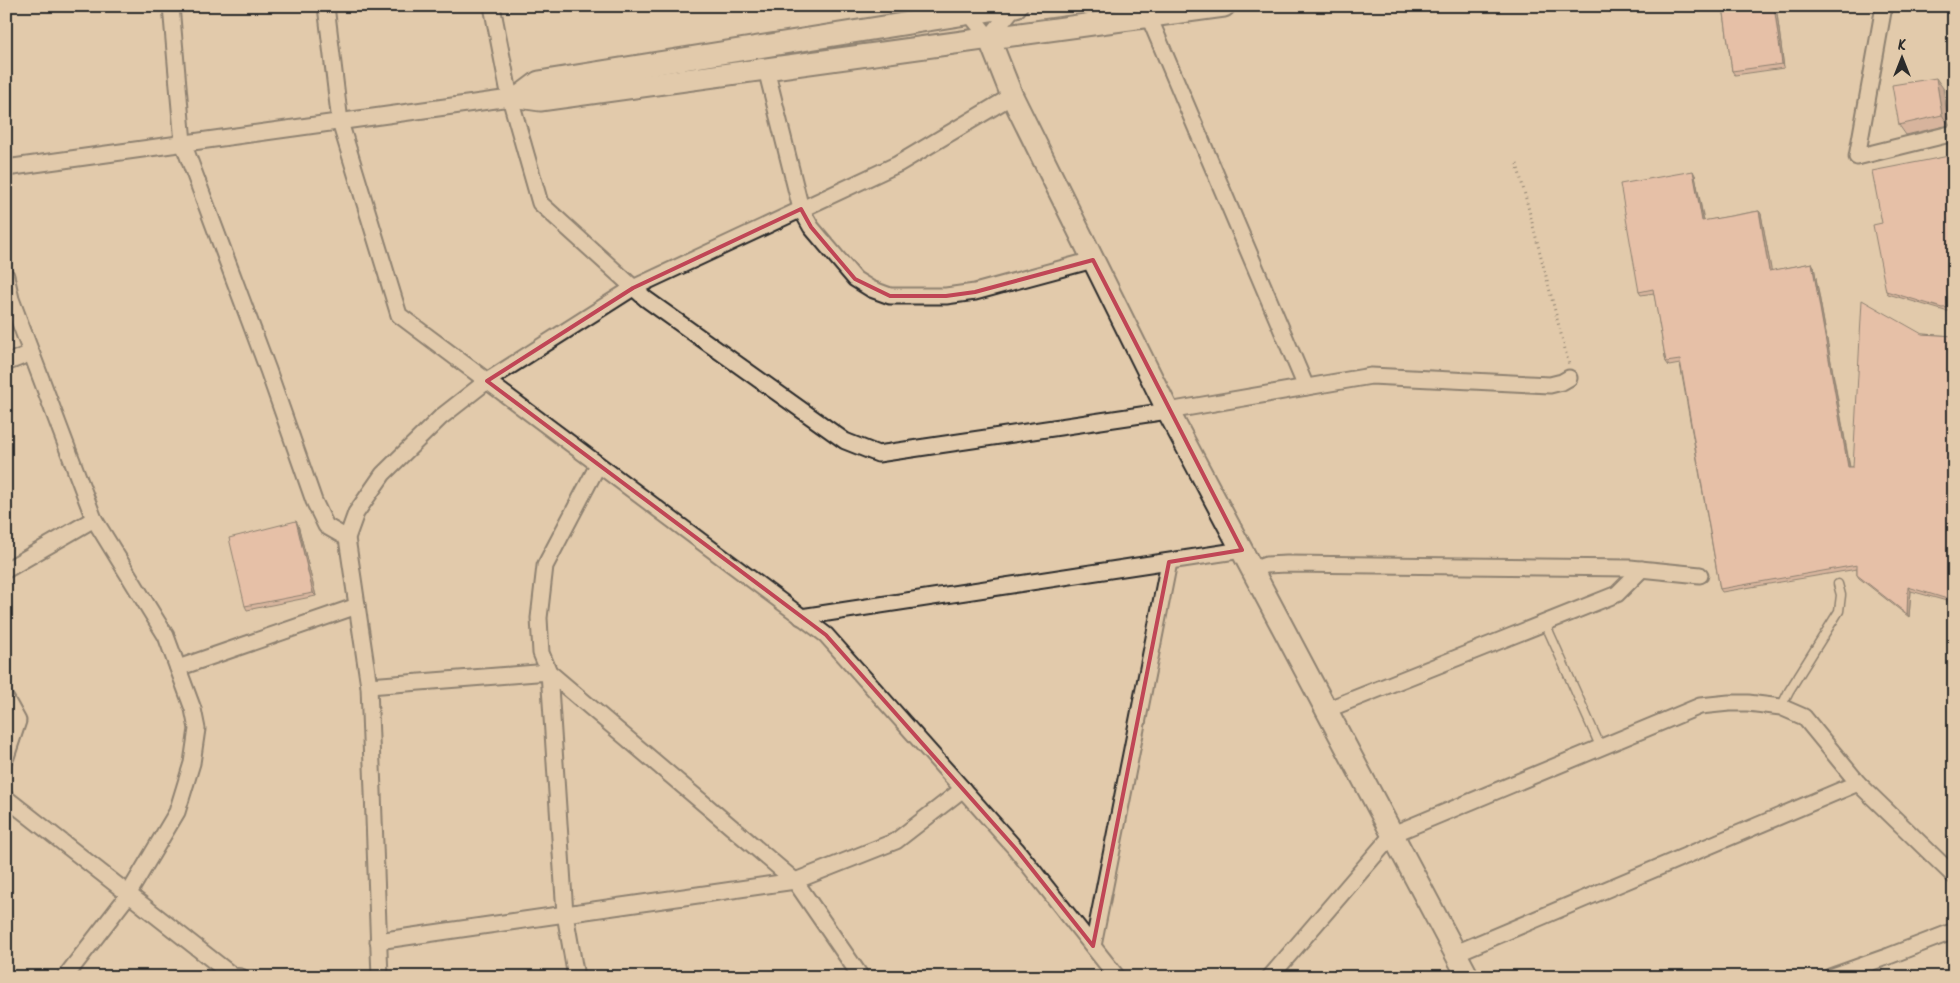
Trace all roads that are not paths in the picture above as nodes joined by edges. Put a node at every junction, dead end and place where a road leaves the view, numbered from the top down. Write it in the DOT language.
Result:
graph roads {
  1 [pos="172,6"];
  2 [pos="326,6"];
  3 [pos="492,6"];
  4 [pos="1015,6"];
  5 [pos="1224,6"];
  6 [pos="1884,6"];
  7 [pos="968,10"];
  8 [pos="1149,16"];
  9 [pos="989,38"];
  10 [pos="766,69"];
  11 [pos="1012,96"];
  12 [pos="514,97"];
  13 [pos="340,122"];
  14 [pos="1954,133"];
  15 [pos="183,144"];
  16 [pos="6,168"];
  17 [pos="801,209"];
  18 [pos="1093,260"];
  19 [pos="6,276"];
  20 [pos="633,288"];
  21 [pos="31,353"];
  22 [pos="6,363"];
  23 [pos="1568,378"];
  24 [pos="487,381"];
  25 [pos="1306,387"];
  26 [pos="1168,412"];
  27 [pos="598,465"];
  28 [pos="94,519"];
  29 [pos="347,538"];
  30 [pos="1242,550"];
  31 [pos="1169,562"];
  32 [pos="1642,569"];
  33 [pos="6,570"];
  34 [pos="1252,570"];
  35 [pos="1700,575"];
  36 [pos="1838,584"];
  37 [pos="358,606"];
  38 [pos="802,617"];
  39 [pos="1545,623"];
  40 [pos="178,668"];
  41 [pos="549,672"];
  42 [pos="369,686"];
  43 [pos="6,699"];
  44 [pos="1781,708"];
  45 [pos="1326,710"];
  46 [pos="1602,748"];
  47 [pos="6,757"];
  48 [pos="1858,783"];
  49 [pos="963,789"];
  50 [pos="6,798"];
  51 [pos="1392,834"];
  52 [pos="1954,876"];
  53 [pos="795,881"];
  54 [pos="128,894"];
  55 [pos="565,914"];
  56 [pos="1954,931"];
  57 [pos="378,941"];
  58 [pos="1093,946"];
  59 [pos="1456,953"];
  60 [pos="1845,974"];
  61 [pos="236,976"];
  62 [pos="377,976"];
  63 [pos="65,977"];
  64 [pos="576,977"];
  65 [pos="862,977"];
  66 [pos="1117,977"];
  67 [pos="1270,977"];
  68 [pos="1468,977"];
  69 [pos="1830,977"];
  1 -- 15 [label="street"];
  2 -- 13 [label="street"];
  3 -- 12 [label="street"];
  4 -- 7 [label="street"];
  4 -- 9 [label="street"];
  5 -- 8 [label="street"];
  6 -- 14 [label="street"];
  7 -- 9 [label="street"];
  7 -- 12 [label="street"];
  8 -- 9 [label="street"];
  8 -- 25 [label="street"];
  9 -- 10 [label="street"];
  9 -- 11 [label="street"];
  10 -- 12 [label="street"];
  10 -- 17 [label="street"];
  11 -- 17 [label="street"];
  11 -- 18 [label="street"];
  12 -- 13 [label="street"];
  12 -- 20 [label="street"];
  13 -- 15 [label="street"];
  13 -- 24 [label="street"];
  15 -- 16 [label="street"];
  15 -- 29 [label="street"];
  17 -- 18 [label="street"];
  17 -- 20 [label="street"];
  18 -- 26 [label="street"];
  19 -- 21 [label="street"];
  20 -- 24 [label="street"];
  20 -- 26 [label="street"];
  21 -- 22 [label="street"];
  21 -- 28 [label="street"];
  23 -- 25 [label="street"];
  24 -- 27 [label="street"];
  24 -- 29 [label="street"];
  25 -- 26 [label="street"];
  26 -- 30 [label="street"];
  27 -- 38 [label="street"];
  27 -- 41 [label="street"];
  28 -- 33 [label="street"];
  28 -- 40 [label="street"];
  29 -- 37 [label="street"];
  30 -- 31 [label="street"];
  30 -- 34 [label="street"];
  31 -- 38 [label="street"];
  31 -- 58 [label="street"];
  32 -- 34 [label="street"];
  32 -- 35 [label="street"];
  32 -- 39 [label="street"];
  34 -- 45 [label="street"];
  36 -- 44 [label="lane"];
  37 -- 40 [label="street"];
  37 -- 42 [label="street"];
  38 -- 49 [label="street"];
  39 -- 45 [label="street"];
  39 -- 46 [label="lane"];
  40 -- 54 [label="street"];
  41 -- 42 [label="street"];
  41 -- 53 [label="street"];
  41 -- 55 [label="street"];
  42 -- 57 [label="street"];
  43 -- 47 [label="street"];
  44 -- 46 [label="street"];
  44 -- 48 [label="street"];
  45 -- 51 [label="street"];
  46 -- 51 [label="street"];
  48 -- 52 [label="street"];
  48 -- 59 [label="street"];
  49 -- 53 [label="street"];
  49 -- 58 [label="street"];
  50 -- 54 [label="street"];
  51 -- 59 [label="street"];
  51 -- 67 [label="street"];
  53 -- 55 [label="street"];
  53 -- 65 [label="street"];
  54 -- 61 [label="street"];
  54 -- 63 [label="street"];
  55 -- 57 [label="street"];
  55 -- 64 [label="street"];
  56 -- 60 [label="street"];
  57 -- 62 [label="street"];
  58 -- 66 [label="street"];
  59 -- 68 [label="street"];
  60 -- 69 [label="street"];
}
